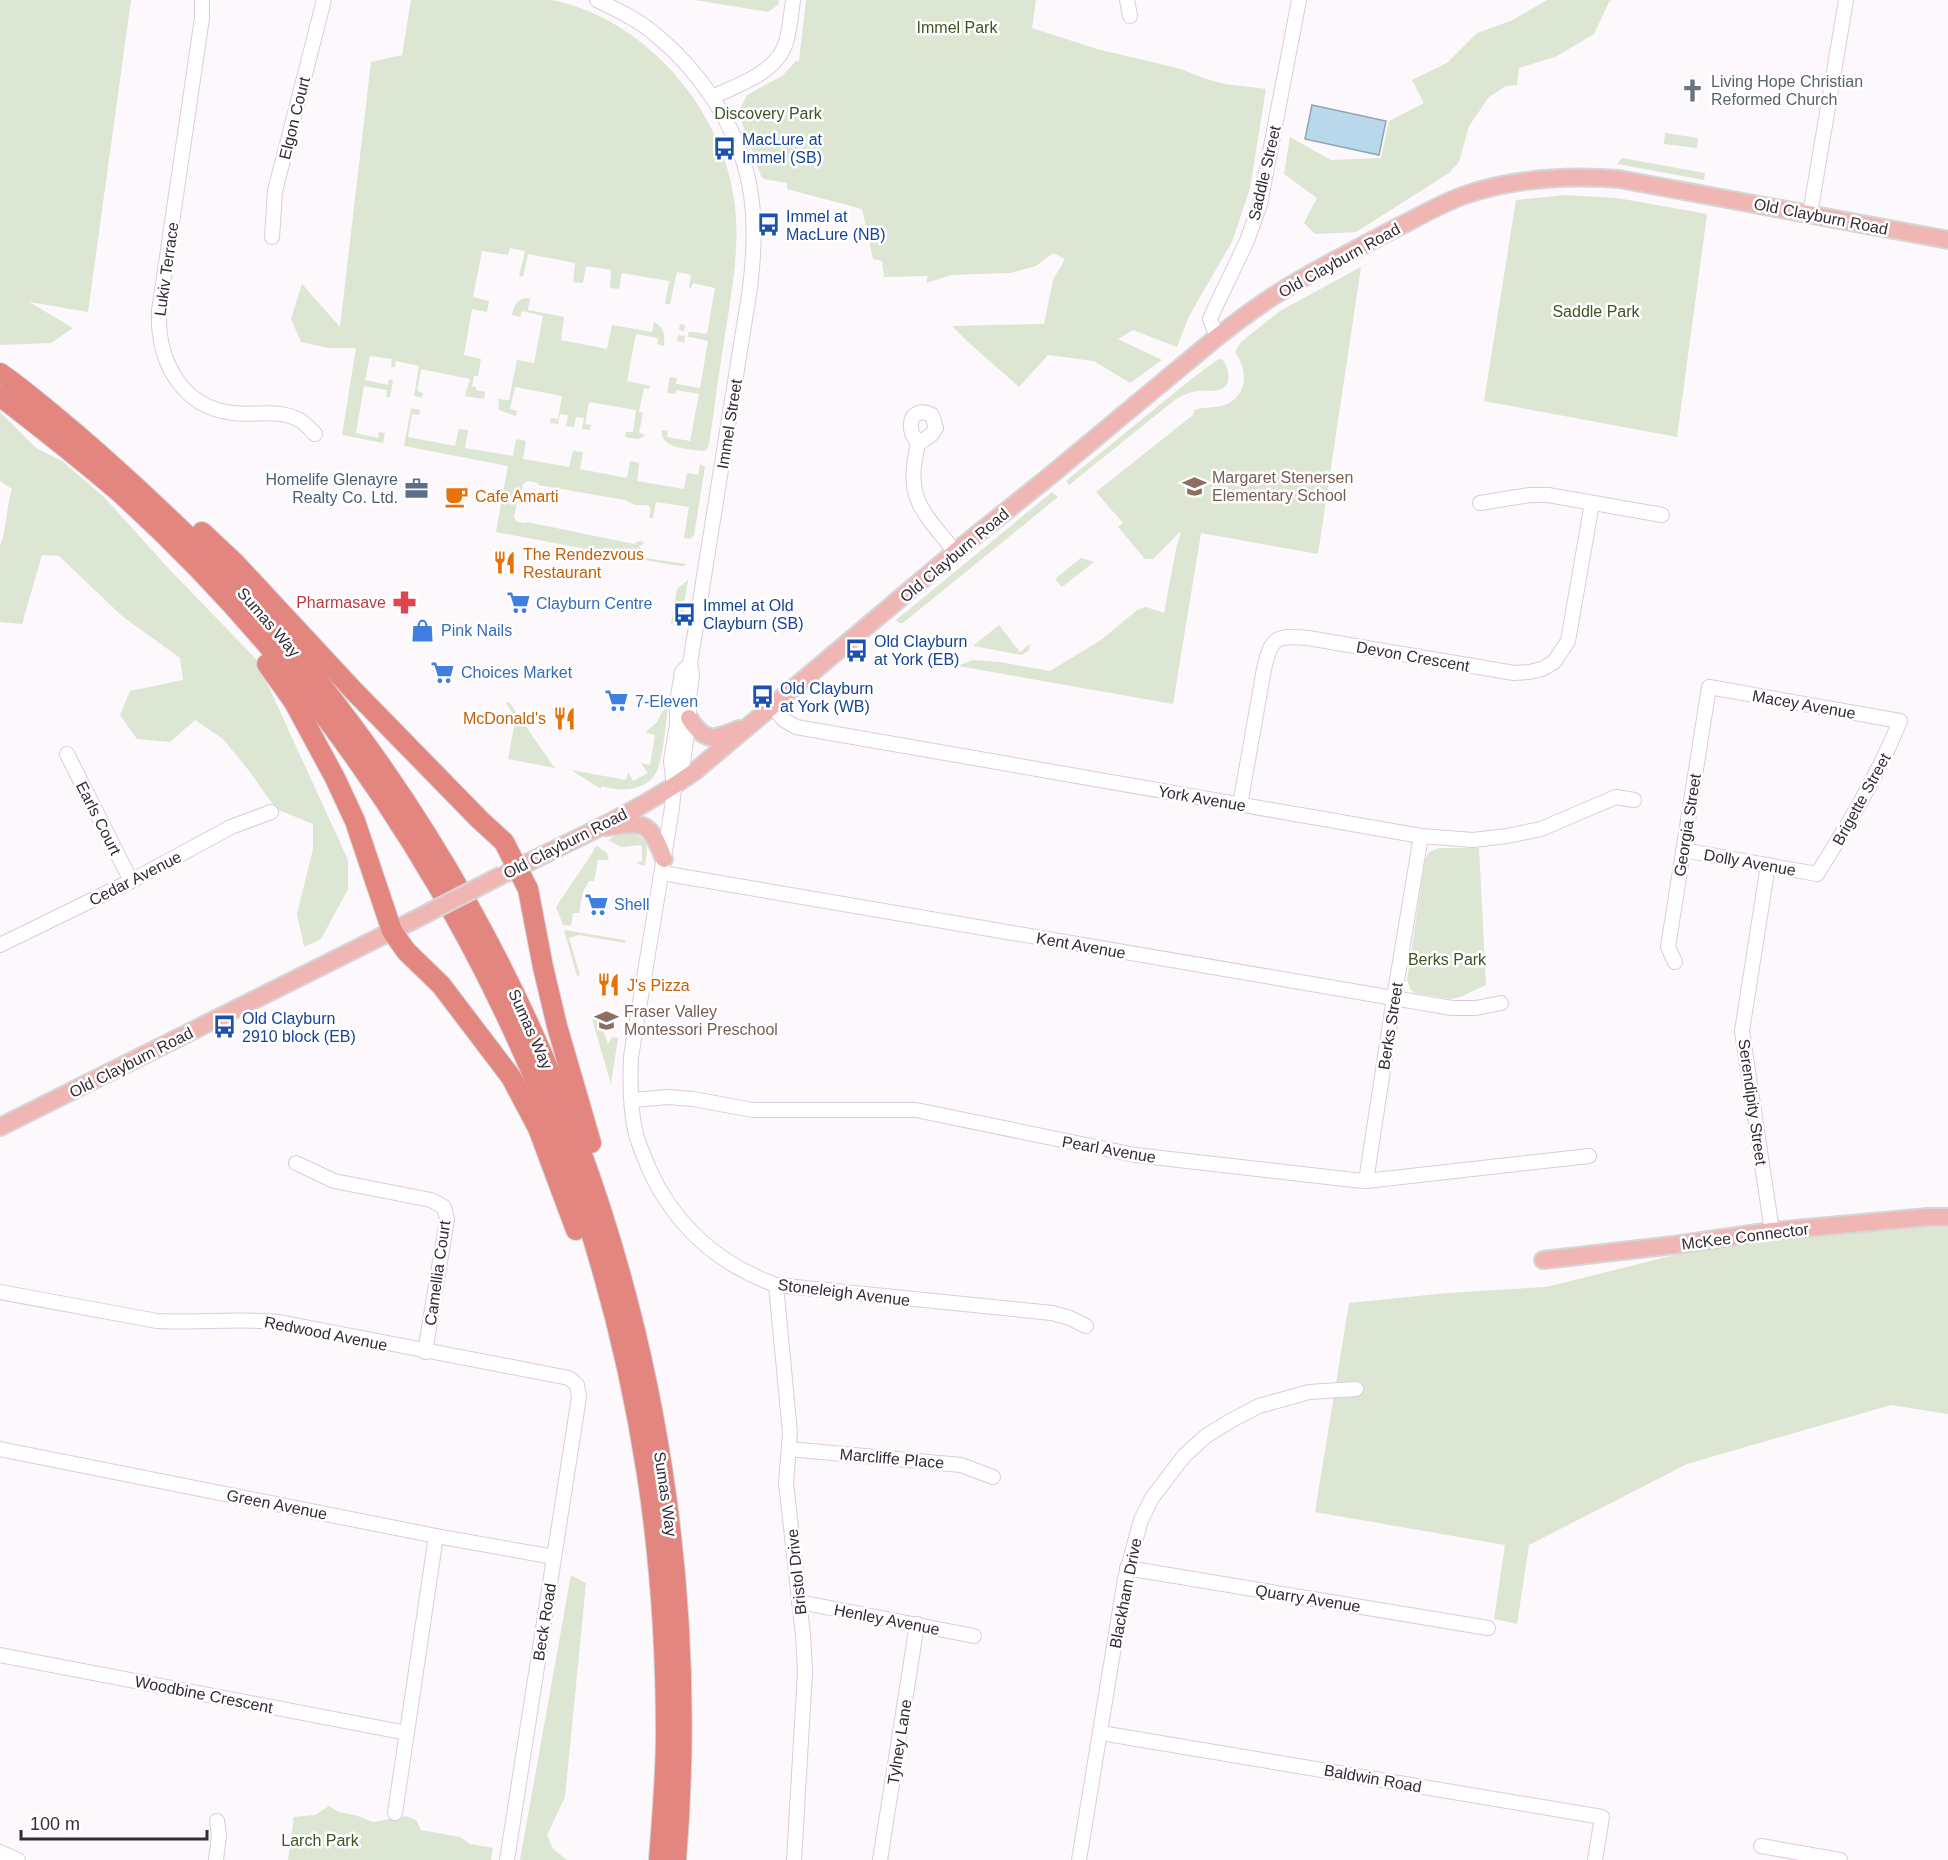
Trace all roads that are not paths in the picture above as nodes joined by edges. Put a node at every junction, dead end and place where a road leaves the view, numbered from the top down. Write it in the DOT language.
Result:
graph roads {
  1 [pos="202,0"];
  2 [pos="324,0"];
  3 [pos="597,0"];
  4 [pos="793,0"];
  5 [pos="1127,0"];
  6 [pos="1299,0"];
  7 [pos="1846,0"];
  8 [pos="1130,16"];
  9 [pos="712,97"];
  10 [pos="1810,214"];
  11 [pos="272,237"];
  12 [pos="1948,240"];
  13 [pos="1217,337"];
  14 [pos="4,383"];
  15 [pos="315,434"];
  16 [pos="918,444"];
  17 [pos="116,490"];
  18 [pos="1480,503"];
  19 [pos="1592,503"];
  20 [pos="1662,515"];
  21 [pos="955,552"];
  22 [pos="690,664"];
  23 [pos="1709,687"];
  24 [pos="773,706"];
  25 [pos="689,718"];
  26 [pos="1900,721"];
  27 [pos="753,723"];
  28 [pos="67,754"];
  29 [pos="674,787"];
  30 [pos="1634,800"];
  31 [pos="1240,805"];
  32 [pos="271,812"];
  33 [pos="596,829"];
  34 [pos="1421,836"];
  35 [pos="1683,850"];
  36 [pos="1768,865"];
  37 [pos="663,866"];
  38 [pos="510,871"];
  39 [pos="1817,874"];
  40 [pos="130,881"];
  41 [pos="392,931"];
  42 [pos="0,945"];
  43 [pos="1675,962"];
  44 [pos="1394,998"];
  45 [pos="1501,1003"];
  46 [pos="632,1100"];
  47 [pos="0,1127"];
  48 [pos="1588,1156"];
  49 [pos="296,1163"];
  50 [pos="1366,1181"];
  51 [pos="1948,1217"];
  52 [pos="1772,1231"];
  53 [pos="1543,1260"];
  54 [pos="777,1285"];
  55 [pos="0,1292"];
  56 [pos="1086,1326"];
  57 [pos="425,1352"];
  58 [pos="577,1385"];
  59 [pos="1356,1389"];
  60 [pos="656,1425"];
  61 [pos="0,1449"];
  62 [pos="789,1449"];
  63 [pos="993,1477"];
  64 [pos="654,1527"];
  65 [pos="436,1536"];
  66 [pos="554,1557"];
  67 [pos="1127,1568"];
  68 [pos="800,1602"];
  69 [pos="917,1624"];
  70 [pos="1488,1628"];
  71 [pos="974,1636"];
  72 [pos="0,1655"];
  73 [pos="407,1733"];
  74 [pos="1101,1733"];
  75 [pos="395,1813"];
  76 [pos="217,1821"];
  77 [pos="1761,1846"];
  78 [pos="0,1852"];
  79 [pos="18,1860"];
  80 [pos="216,1860"];
  81 [pos="507,1860"];
  82 [pos="659,1860"];
  83 [pos="676,1860"];
  84 [pos="794,1860"];
  85 [pos="880,1860"];
  86 [pos="1078,1860"];
  87 [pos="1595,1860"];
  88 [pos="1840,1860"];
  1 -- 15 [label="street, Lukiv Terrace"];
  2 -- 11 [label="street, Elgon Court"];
  3 -- 9 [label="street, Immel Street"];
  4 -- 9 [label="street"];
  5 -- 8 [label="street"];
  6 -- 13 [label="street, Saddle Street"];
  7 -- 10 [label="street"];
  9 -- 22 [label="street, Immel Street"];
  10 -- 12 [label="main road, Old Clayburn Road"];
  10 -- 13 [label="main road, Old Clayburn Road"];
  13 -- 21 [label="main road, Old Clayburn Road"];
  14 -- 17 [label="highway, Sumas Way"];
  14 -- 38 [label="highway"];
  14 -- 60 [label="highway, Sumas Way"];
  16 -- 21 [label="street"];
  17 -- 41 [label="highway"];
  17 -- 64 [label="highway, Sumas Way"];
  18 -- 19 [label="street"];
  19 -- 20 [label="street"];
  19 -- 31 [label="street, Devon Crescent"];
  21 -- 24 [label="main road, Old Clayburn Road"];
  22 -- 25 [label="street, Immel Street"];
  22 -- 29 [label="street, Immel Street"];
  23 -- 26 [label="street, Macey Avenue"];
  23 -- 35 [label="street, Georgia Street"];
  24 -- 27 [label="main road, Old Clayburn Road"];
  24 -- 31 [label="street, York Avenue"];
  25 -- 27 [label="main road"];
  25 -- 29 [label="street, Immel Street"];
  26 -- 39 [label="street, Brigette Street"];
  27 -- 29 [label="main road, Old Clayburn Road"];
  28 -- 40 [label="street, Earls Court"];
  29 -- 33 [label="main road, Old Clayburn Road"];
  29 -- 37 [label="street, Immel Street"];
  30 -- 34 [label="street, York Avenue"];
  31 -- 34 [label="street, York Avenue"];
  32 -- 40 [label="street, Cedar Avenue"];
  33 -- 37 [label="main road"];
  33 -- 38 [label="main road, Old Clayburn Road"];
  34 -- 44 [label="street, Berks Street"];
  35 -- 36 [label="street, Dolly Avenue"];
  35 -- 43 [label="street, Georgia Street"];
  36 -- 39 [label="street, Dolly Avenue"];
  36 -- 52 [label="street, Serendipity Street"];
  37 -- 44 [label="street, Kent Avenue"];
  37 -- 46 [label="street, Immel Street"];
  38 -- 41 [label="main road, Old Clayburn Road, bridge"];
  38 -- 60 [label="highway"];
  40 -- 42 [label="street, Cedar Avenue"];
  41 -- 47 [label="main road, Old Clayburn Road"];
  41 -- 64 [label="highway"];
  44 -- 45 [label="street, Kent Avenue"];
  44 -- 50 [label="street, Berks Street"];
  46 -- 50 [label="street, Pearl Avenue"];
  46 -- 54 [label="street, Stoneleigh Avenue"];
  48 -- 50 [label="street, Pearl Avenue"];
  49 -- 57 [label="street, Camellia Court"];
  51 -- 52 [label="main road, McKee Connector"];
  52 -- 53 [label="main road, McKee Connector"];
  54 -- 56 [label="street, Stoneleigh Avenue"];
  54 -- 62 [label="street, Bristol Drive"];
  55 -- 57 [label="street, Redwood Avenue"];
  57 -- 58 [label="street, Redwood Avenue"];
  58 -- 66 [label="street, Beck Road"];
  59 -- 67 [label="street, Blackham Drive"];
  60 -- 83 [label="highway, Sumas Way"];
  61 -- 65 [label="street, Green Avenue"];
  62 -- 63 [label="street, Marcliffe Place"];
  62 -- 68 [label="street, Bristol Drive"];
  64 -- 82 [label="highway, Sumas Way"];
  65 -- 66 [label="street, Green Avenue"];
  65 -- 73 [label="street"];
  66 -- 81 [label="street, Beck Road"];
  67 -- 70 [label="street, Quarry Avenue"];
  67 -- 74 [label="street, Blackham Drive"];
  68 -- 69 [label="street, Henley Avenue"];
  68 -- 84 [label="street, Bristol Drive"];
  69 -- 71 [label="street, Henley Avenue"];
  69 -- 85 [label="street, Tylney Lane"];
  72 -- 73 [label="street, Woodbine Crescent"];
  73 -- 75 [label="street"];
  74 -- 86 [label="street, Blackham Drive"];
  74 -- 87 [label="street, Baldwin Road"];
  76 -- 80 [label="street"];
  77 -- 88 [label="street"];
  78 -- 79 [label="street"];
}
